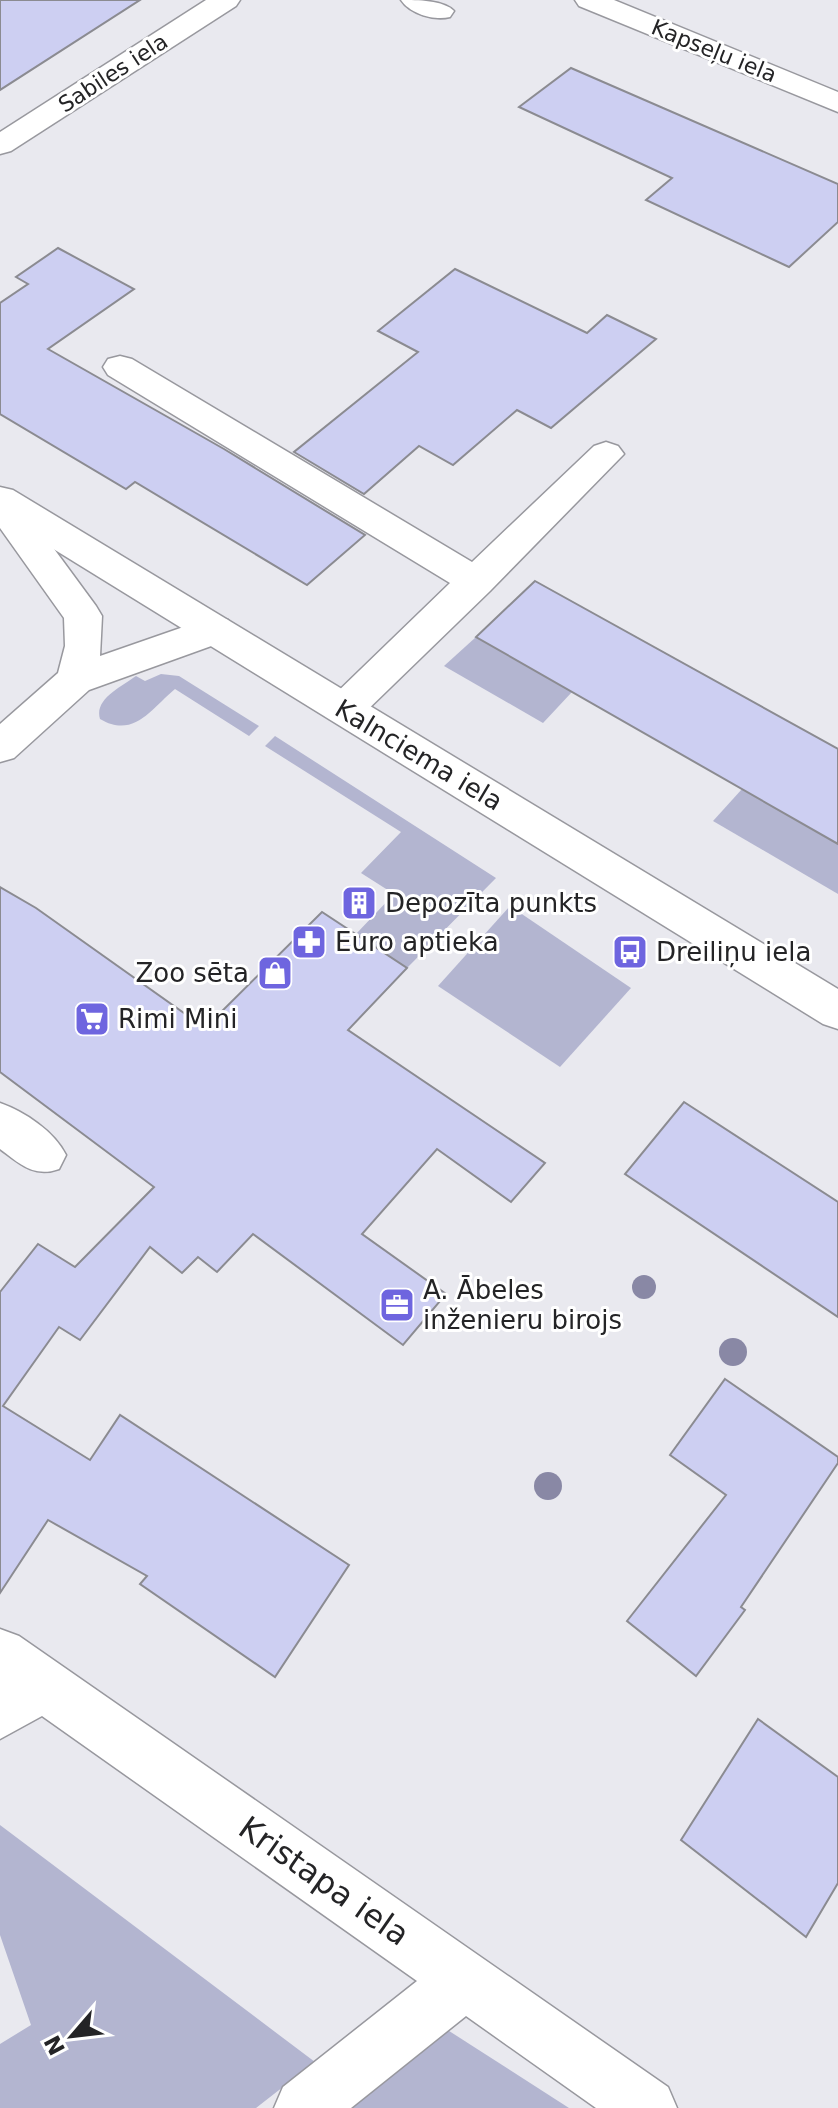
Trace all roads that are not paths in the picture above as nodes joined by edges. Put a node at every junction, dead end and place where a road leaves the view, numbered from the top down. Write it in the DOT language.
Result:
graph roads {
  1 [pos="226,0"];
  2 [pos="589,0"];
  3 [pos="838,103"];
  4 [pos="0,145"];
  5 [pos="120,367"];
  6 [pos="606,454"];
  7 [pos="0,500"];
  8 [pos="477,582"];
  9 [pos="215,630"];
  10 [pos="75,680"];
  11 [pos="344,709"];
  12 [pos="0,747"];
  13 [pos="834,1001"];
  14 [pos="0,1123"];
  15 [pos="43,1155"];
  16 [pos="14,1684"];
  17 [pos="465,1980"];
  18 [pos="304,2108"];
  19 [pos="647,2108"];
  1 -- 4 [label="street, Sabiles iela"];
  2 -- 3 [label="street, Kapseļu iela"];
  5 -- 8 [label="street"];
  6 -- 8 [label="street"];
  7 -- 9 [label="street, Kalnciema iela"];
  7 -- 10 [label="street"];
  8 -- 11 [label="street"];
  9 -- 10 [label="street"];
  9 -- 11 [label="street, Kalnciema iela"];
  10 -- 12 [label="street"];
  11 -- 13 [label="street, Kalnciema iela"];
  14 -- 15 [label="street"];
  16 -- 17 [label="street, Kristapa iela"];
  17 -- 18 [label="street"];
  17 -- 19 [label="street, Kristapa iela"];
}
